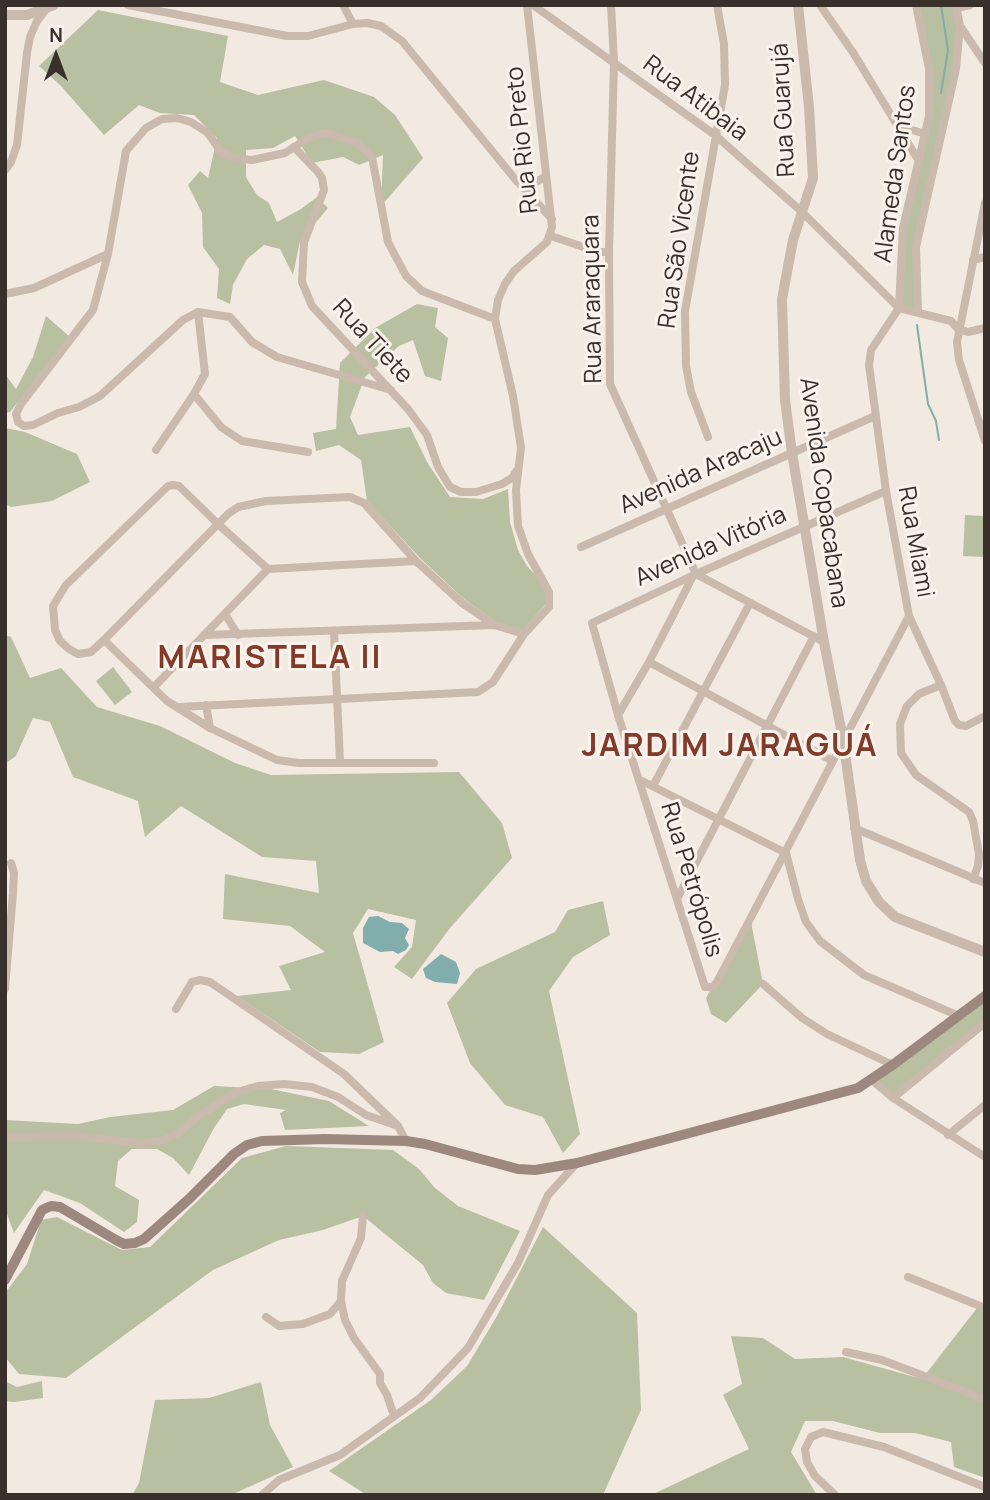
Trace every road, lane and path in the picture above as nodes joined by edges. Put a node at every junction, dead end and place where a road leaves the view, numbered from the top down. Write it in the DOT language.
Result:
graph roads {
  1 [pos="128,5"];
  2 [pos="343,5"];
  3 [pos="530,5"];
  4 [pos="611,5"];
  5 [pos="717,5"];
  6 [pos="798,5"];
  7 [pos="820,5"];
  8 [pos="916,5"];
  9 [pos="971,5"];
  10 [pos="50,7"];
  11 [pos="956,7"];
  12 [pos="5,15"];
  13 [pos="353,24"];
  14 [pos="960,26"];
  15 [pos="976,51"];
  16 [pos="958,55"];
  17 [pos="614,62"];
  18 [pos="985,63"];
  19 [pos="898,126"];
  20 [pos="926,134"];
  21 [pos="715,135"];
  22 [pos="294,147"];
  23 [pos="917,158"];
  24 [pos="5,170"];
  25 [pos="546,176"];
  26 [pos="515,179"];
  27 [pos="985,203"];
  28 [pos="800,211"];
  29 [pos="552,219"];
  30 [pos="551,236"];
  31 [pos="609,252"];
  32 [pos="108,254"];
  33 [pos="985,257"];
  34 [pos="973,260"];
  35 [pos="5,294"];
  36 [pos="899,308"];
  37 [pos="198,312"];
  38 [pos="918,312"];
  39 [pos="495,319"];
  40 [pos="985,328"];
  41 [pos="958,329"];
  42 [pos="391,390"];
  43 [pos="194,394"];
  44 [pos="875,416"];
  45 [pos="981,420"];
  46 [pos="708,437"];
  47 [pos="985,441"];
  48 [pos="156,450"];
  49 [pos="308,452"];
  50 [pos="792,453"];
  51 [pos="519,467"];
  52 [pos="886,491"];
  53 [pos="666,509"];
  54 [pos="218,524"];
  55 [pos="804,526"];
  56 [pos="581,547"];
  57 [pos="416,561"];
  58 [pos="268,569"];
  59 [pos="695,574"];
  60 [pos="750,603"];
  61 [pos="225,614"];
  62 [pos="909,616"];
  63 [pos="592,623"];
  64 [pos="494,625"];
  65 [pos="334,631"];
  66 [pos="524,634"];
  67 [pos="204,635"];
  68 [pos="237,635"];
  69 [pos="819,639"];
  70 [pos="104,640"];
  71 [pos="649,662"];
  72 [pos="941,685"];
  73 [pos="154,687"];
  74 [pos="703,691"];
  75 [pos="338,698"];
  76 [pos="206,705"];
  77 [pos="178,707"];
  78 [pos="618,715"];
  79 [pos="985,716"];
  80 [pos="768,726"];
  81 [pos="210,728"];
  82 [pos="843,739"];
  83 [pos="831,760"];
  84 [pos="340,762"];
  85 [pos="434,763"];
  86 [pos="640,780"];
  87 [pos="653,786"];
  88 [pos="719,819"];
  89 [pos="855,828"];
  90 [pos="786,853"];
  91 [pos="11,863"];
  92 [pos="973,879"];
  93 [pos="985,883"];
  94 [pos="677,899"];
  95 [pos="985,952"];
  96 [pos="763,984"];
  97 [pos="705,987"];
  98 [pos="5,989"];
  99 [pos="985,996"];
  100 [pos="176,1009"];
  101 [pos="959,1016"];
  102 [pos="985,1023"];
  103 [pos="893,1065"];
  104 [pos="872,1080"];
  105 [pos="893,1098"];
  106 [pos="985,1105"];
  107 [pos="398,1126"];
  108 [pos="948,1135"];
  109 [pos="5,1137"];
  110 [pos="406,1141"];
  111 [pos="985,1157"];
  112 [pos="577,1163"];
  113 [pos="363,1216"];
  114 [pos="908,1277"];
  115 [pos="5,1280"];
  116 [pos="341,1301"];
  117 [pos="985,1308"];
  118 [pos="266,1317"];
  119 [pos="846,1352"];
  120 [pos="985,1399"];
  121 [pos="394,1416"];
  122 [pos="985,1487"];
  123 [pos="262,1495"];
  124 [pos="835,1495"];
  1 -- 13 [label="street"];
  2 -- 13 [label="street"];
  3 -- 17 [label="street, Rua Atibaia"];
  3 -- 25 [label="street, Rua Rio Preto"];
  4 -- 17 [label="street, Rua Araraquara"];
  5 -- 21 [label="street, Rua São Vicente"];
  6 -- 28 [label="street, Rua Guarujá"];
  7 -- 19 [label="street"];
  8 -- 20 [label="street, Alameda Santos"];
  9 -- 11 [label="street"];
  10 -- 12 [label="street"];
  10 -- 24 [label="street"];
  11 -- 14 [label="street"];
  13 -- 26 [label="street"];
  14 -- 15 [label="street"];
  14 -- 16 [label="street"];
  15 -- 16 [label="street"];
  15 -- 18 [label="street"];
  16 -- 38 [label="street"];
  17 -- 21 [label="street, Rua Atibaia"];
  17 -- 31 [label="street, Rua Araraquara"];
  19 -- 20 [label="street"];
  19 -- 23 [label="street"];
  20 -- 23 [label="street, Alameda Santos"];
  21 -- 28 [label="street, Rua Atibaia"];
  21 -- 46 [label="street, Rua São Vicente"];
  22 -- 32 [label="street"];
  22 -- 39 [label="street"];
  22 -- 42 [label="street, Rua Tiete"];
  23 -- 36 [label="street, Alameda Santos"];
  25 -- 26 [label="street"];
  25 -- 29 [label="street, Rua Rio Preto"];
  26 -- 29 [label="street"];
  27 -- 34 [label="street"];
  28 -- 36 [label="street, Rua Atibaia"];
  28 -- 50 [label="street, Avenida Copacabana"];
  29 -- 30 [label="street, Rua Rio Preto"];
  30 -- 31 [label="street"];
  30 -- 39 [label="street, Rua Rio Preto"];
  31 -- 53 [label="street, Rua Araraquara"];
  32 -- 35 [label="street"];
  32 -- 37 [label="street"];
  33 -- 34 [label="street"];
  34 -- 41 [label="street"];
  36 -- 38 [label="street"];
  36 -- 44 [label="street, Rua Miami"];
  37 -- 42 [label="street"];
  37 -- 43 [label="street"];
  38 -- 41 [label="street"];
  39 -- 51 [label="street, Rua Rio Preto"];
  40 -- 41 [label="street"];
  41 -- 45 [label="street"];
  42 -- 51 [label="street, Rua Tiete"];
  43 -- 48 [label="street"];
  43 -- 49 [label="street"];
  44 -- 50 [label="street, Avenida Aracaju"];
  44 -- 52 [label="street, Rua Miami"];
  45 -- 47 [label="street"];
  50 -- 53 [label="street, Avenida Aracaju"];
  50 -- 55 [label="street, Avenida Copacabana"];
  51 -- 66 [label="street, Rua Rio Preto"];
  52 -- 55 [label="street, Avenida Vitória"];
  52 -- 62 [label="street, Rua Miami"];
  53 -- 56 [label="street, Avenida Aracaju"];
  53 -- 59 [label="street, Rua Araraquara"];
  54 -- 57 [label="street"];
  54 -- 58 [label="street"];
  54 -- 70 [label="street"];
  54 -- 70 [label="street"];
  55 -- 59 [label="street, Avenida Vitória"];
  55 -- 69 [label="street, Avenida Copacabana"];
  57 -- 58 [label="street"];
  57 -- 64 [label="street"];
  58 -- 61 [label="street"];
  59 -- 60 [label="street"];
  59 -- 63 [label="street, Avenida Vitória"];
  59 -- 71 [label="street"];
  60 -- 69 [label="street"];
  60 -- 74 [label="street"];
  61 -- 67 [label="street"];
  61 -- 68 [label="street"];
  62 -- 72 [label="street"];
  62 -- 82 [label="street, Rua Miami"];
  63 -- 78 [label="street, Rua Petrópolis"];
  64 -- 65 [label="street"];
  64 -- 66 [label="street"];
  65 -- 68 [label="street"];
  65 -- 75 [label="street"];
  66 -- 75 [label="street"];
  67 -- 68 [label="street"];
  67 -- 73 [label="street"];
  69 -- 80 [label="street"];
  69 -- 82 [label="street, Avenida Copacabana"];
  70 -- 73 [label="street"];
  71 -- 74 [label="street"];
  71 -- 78 [label="street"];
  72 -- 79 [label="street"];
  72 -- 92 [label="street"];
  73 -- 77 [label="street"];
  74 -- 80 [label="street"];
  74 -- 87 [label="street"];
  75 -- 76 [label="street"];
  75 -- 84 [label="street"];
  76 -- 77 [label="street"];
  76 -- 81 [label="street"];
  77 -- 81 [label="street"];
  78 -- 86 [label="street, Rua Petrópolis"];
  80 -- 83 [label="street"];
  80 -- 88 [label="street"];
  81 -- 84 [label="street"];
  82 -- 83 [label="street, Rua Miami"];
  82 -- 89 [label="street, Avenida Copacabana"];
  83 -- 90 [label="street, Rua Miami"];
  84 -- 85 [label="street"];
  86 -- 87 [label="street"];
  86 -- 94 [label="street, Rua Petrópolis"];
  87 -- 88 [label="street"];
  88 -- 90 [label="street"];
  88 -- 94 [label="street"];
  89 -- 92 [label="street"];
  89 -- 95 [label="street, Avenida Copacabana"];
  90 -- 97 [label="street, Rua Miami"];
  90 -- 101 [label="street"];
  91 -- 98 [label="street"];
  92 -- 93 [label="street"];
  94 -- 97 [label="street, Rua Petrópolis"];
  96 -- 103 [label="street"];
  99 -- 101 [label="main road"];
  100 -- 107 [label="street"];
  101 -- 103 [label="main road"];
  102 -- 105 [label="street"];
  103 -- 104 [label="main road"];
  104 -- 105 [label="street"];
  104 -- 112 [label="main road"];
  105 -- 108 [label="street"];
  106 -- 108 [label="street"];
  107 -- 109 [label="street"];
  107 -- 110 [label="street"];
  108 -- 111 [label="street"];
  110 -- 112 [label="main road"];
  110 -- 115 [label="main road"];
  112 -- 121 [label="street"];
  113 -- 116 [label="street"];
  114 -- 117 [label="street"];
  116 -- 118 [label="street"];
  116 -- 121 [label="street"];
  119 -- 120 [label="street"];
  121 -- 123 [label="street"];
  122 -- 124 [label="street"];
}
